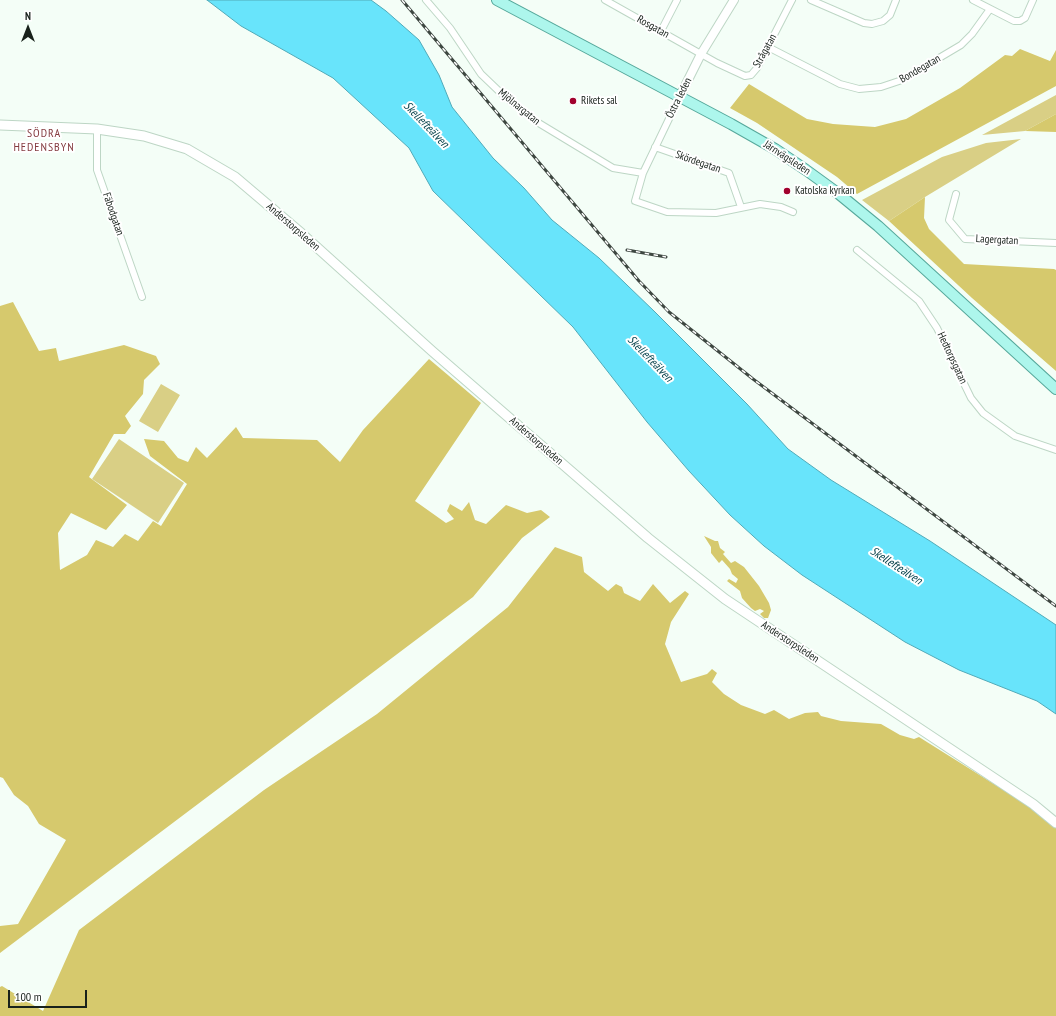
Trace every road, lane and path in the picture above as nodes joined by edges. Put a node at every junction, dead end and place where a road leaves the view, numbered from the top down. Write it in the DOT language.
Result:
graph roads {
  1 [pos="426,0"];
  2 [pos="497,0"];
  3 [pos="604,0"];
  4 [pos="677,0"];
  5 [pos="734,0"];
  6 [pos="792,0"];
  7 [pos="811,0"];
  8 [pos="896,0"];
  9 [pos="973,0"];
  10 [pos="1033,0"];
  11 [pos="990,8"];
  12 [pos="661,31"];
  13 [pos="768,47"];
  14 [pos="701,54"];
  15 [pos="679,98"];
  16 [pos="0,125"];
  17 [pos="97,130"];
  18 [pos="655,147"];
  19 [pos="643,173"];
  20 [pos="956,194"];
  21 [pos="741,207"];
  22 [pos="793,212"];
  23 [pos="1056,243"];
  24 [pos="857,250"];
  25 [pos="142,298"];
  26 [pos="1056,389"];
  27 [pos="1056,450"];
  28 [pos="1056,823"];
  1 -- 19 [label="street, Mjölnargatan"];
  2 -- 15 [label="main road, Järnvägsleden"];
  3 -- 12 [label="street, Rosgatan"];
  4 -- 12 [label="street"];
  5 -- 14 [label="street, Östra leden"];
  6 -- 13 [label="street, Strågatan"];
  7 -- 8 [label="street"];
  9 -- 11 [label="street"];
  10 -- 11 [label="street"];
  11 -- 13 [label="street, Bondegatan"];
  12 -- 14 [label="street, Rosgatan"];
  13 -- 14 [label="street, Strågatan"];
  14 -- 15 [label="street, Östra leden"];
  15 -- 18 [label="street, Östra leden"];
  15 -- 26 [label="main road, Järnvägsleden"];
  16 -- 17 [label="main road, Anderstorpsleden"];
  17 -- 25 [label="street, Fäbodgatan"];
  17 -- 28 [label="main road, Anderstorpsleden"];
  18 -- 19 [label="street, Östra leden"];
  18 -- 21 [label="street, Skördegatan"];
  19 -- 21 [label="street, Östra leden"];
  20 -- 23 [label="street, Lagergatan"];
  21 -- 22 [label="street"];
  24 -- 27 [label="street, Hedtorpsgatan"];
}
